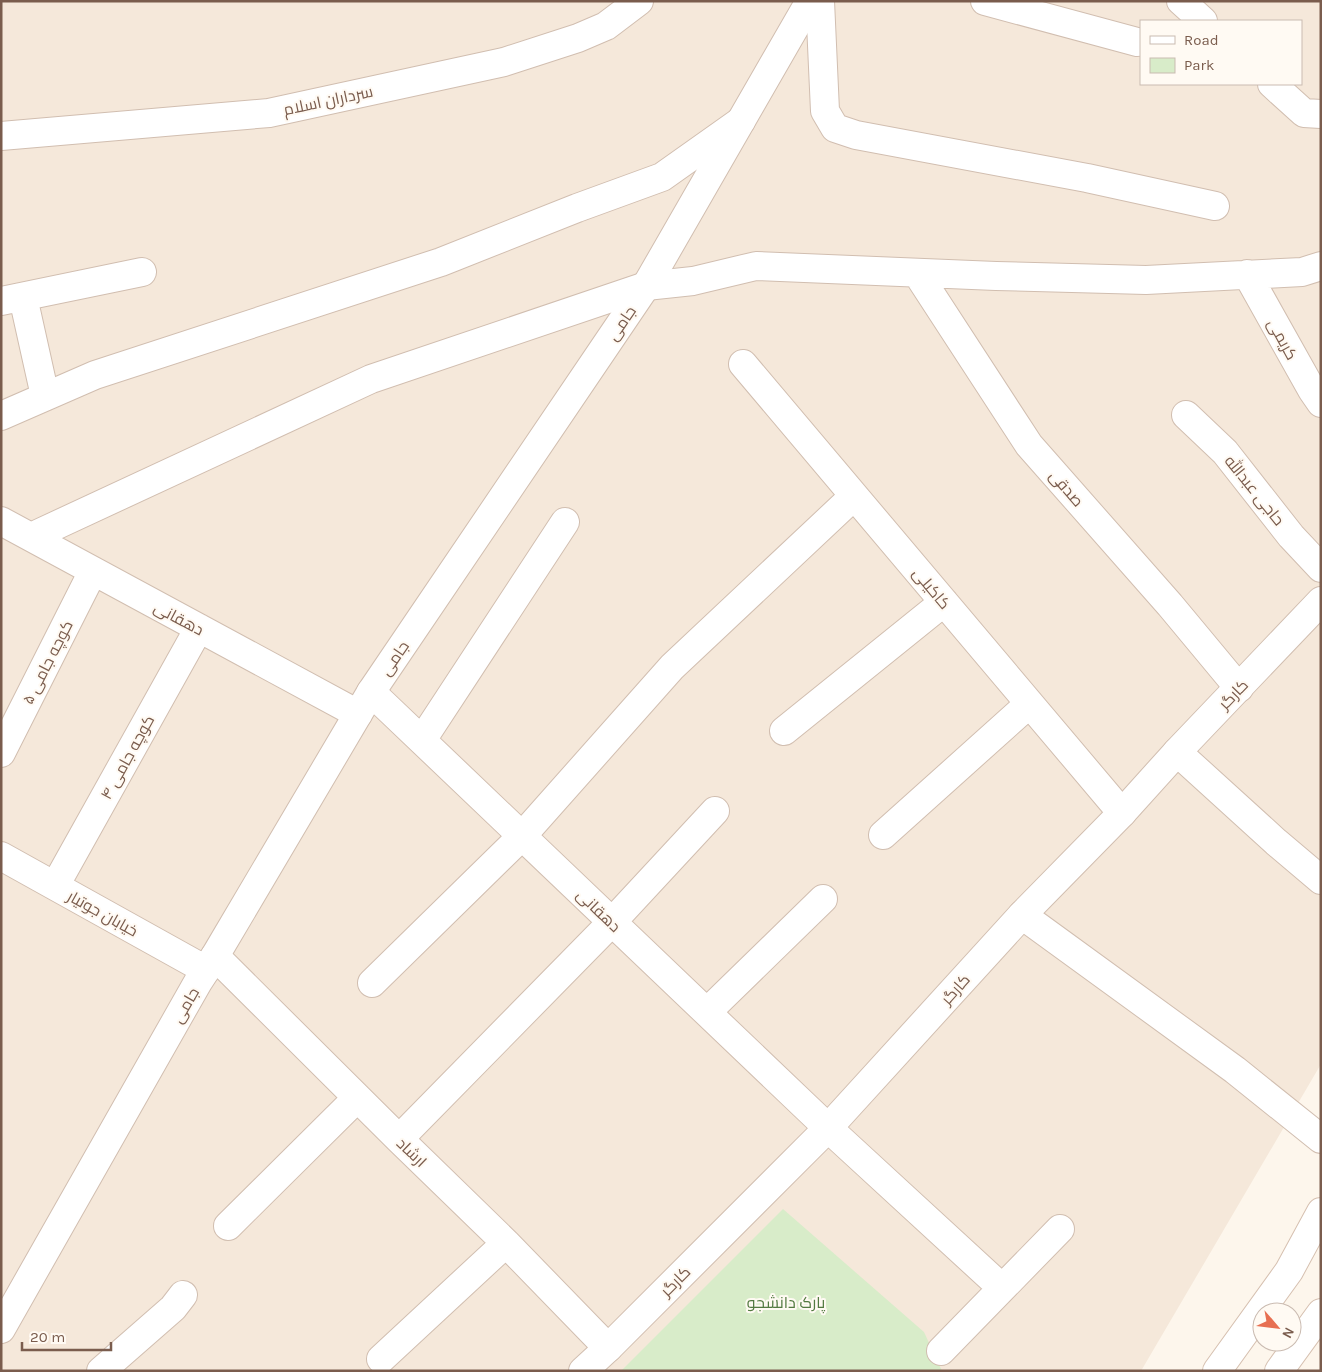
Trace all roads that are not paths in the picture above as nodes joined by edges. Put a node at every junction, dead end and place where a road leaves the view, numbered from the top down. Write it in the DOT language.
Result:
graph roads {
  1 [pos="639,1"];
  2 [pos="810,1"];
  3 [pos="820,1"];
  4 [pos="984,1"];
  5 [pos="1181,1"];
  6 [pos="1030,7"];
  7 [pos="1201,20"];
  8 [pos="1137,42"];
  9 [pos="1273,85"];
  10 [pos="1321,114"];
  11 [pos="741,121"];
  12 [pos="1,136"];
  13 [pos="1215,206"];
  14 [pos="1321,266"];
  15 [pos="142,272"];
  16 [pos="916,273"];
  17 [pos="1247,274"];
  18 [pos="646,286"];
  19 [pos="12,299"];
  20 [pos="743,364"];
  21 [pos="45,396"];
  22 [pos="1321,403"];
  23 [pos="1186,415"];
  24 [pos="1,416"];
  25 [pos="854,496"];
  26 [pos="1,521"];
  27 [pos="565,522"];
  28 [pos="31,537"];
  29 [pos="1321,568"];
  30 [pos="92,571"];
  31 [pos="1321,601"];
  32 [pos="944,602"];
  33 [pos="199,628"];
  34 [pos="1239,688"];
  35 [pos="364,703"];
  36 [pos="1028,704"];
  37 [pos="784,731"];
  38 [pos="422,740"];
  39 [pos="1177,752"];
  40 [pos="1,753"];
  41 [pos="715,811"];
  42 [pos="1122,813"];
  43 [pos="883,835"];
  44 [pos="522,836"];
  45 [pos="1,856"];
  46 [pos="1321,880"];
  47 [pos="56,886"];
  48 [pos="823,899"];
  49 [pos="1022,915"];
  50 [pos="612,922"];
  51 [pos="210,963"];
  52 [pos="372,983"];
  53 [pos="707,1012"];
  54 [pos="358,1098"];
  55 [pos="828,1128"];
  56 [pos="399,1139"];
  57 [pos="1321,1139"];
  58 [pos="1321,1212"];
  59 [pos="228,1226"];
  60 [pos="1060,1229"];
  61 [pos="506,1243"];
  62 [pos="1002,1288"];
  63 [pos="183,1295"];
  64 [pos="1321,1313"];
  65 [pos="1,1329"];
  66 [pos="608,1348"];
  67 [pos="941,1351"];
  68 [pos="381,1359"];
  69 [pos="101,1371"];
  70 [pos="583,1371"];
  71 [pos="1217,1371"];
  72 [pos="1279,1371"];
  1 -- 12 [label="street, سرداران اسلام"];
  2 -- 11 [label="street, جامی"];
  3 -- 13 [label="street"];
  4 -- 6 [label="street"];
  5 -- 7 [label="street"];
  6 -- 8 [label="street"];
  9 -- 10 [label="street"];
  11 -- 18 [label="street, جامی"];
  11 -- 21 [label="street"];
  14 -- 17 [label="street"];
  15 -- 19 [label="street"];
  16 -- 17 [label="street"];
  16 -- 18 [label="street"];
  16 -- 34 [label="street, صدقی"];
  17 -- 22 [label="street, کریمی"];
  18 -- 28 [label="street"];
  18 -- 35 [label="street, جامی"];
  19 -- 21 [label="street"];
  20 -- 25 [label="street, کاکیلی"];
  21 -- 24 [label="street"];
  23 -- 29 [label="street, حاجی عبدالله"];
  25 -- 32 [label="street, کاکیلی"];
  25 -- 44 [label="street"];
  26 -- 28 [label="street, دهقانی"];
  27 -- 38 [label="street"];
  28 -- 30 [label="street, دهقانی"];
  30 -- 33 [label="street, دهقانی"];
  30 -- 40 [label="street, کوچه جامی ۵"];
  31 -- 34 [label="street, کارگر"];
  32 -- 36 [label="street, کاکیلی"];
  32 -- 37 [label="street"];
  33 -- 35 [label="street, دهقانی"];
  33 -- 47 [label="street, کوچه جامی ۴"];
  34 -- 39 [label="street, کارگر"];
  35 -- 38 [label="street, دهقانی"];
  35 -- 51 [label="street, جامی"];
  36 -- 42 [label="street, کاکیلی"];
  36 -- 43 [label="street"];
  38 -- 44 [label="street, دهقانی"];
  39 -- 42 [label="street, کارگر"];
  39 -- 46 [label="street"];
  41 -- 50 [label="street"];
  42 -- 49 [label="street, کارگر"];
  44 -- 50 [label="street, دهقانی"];
  44 -- 52 [label="street"];
  45 -- 47 [label="street, خیابان جوتیار"];
  47 -- 51 [label="street, خیابان جوتیار"];
  48 -- 53 [label="street"];
  49 -- 55 [label="street, کارگر"];
  49 -- 57 [label="street"];
  50 -- 53 [label="street, دهقانی"];
  50 -- 56 [label="street"];
  51 -- 54 [label="street, ارشاد"];
  51 -- 65 [label="street, جامی"];
  53 -- 55 [label="street, دهقانی"];
  54 -- 56 [label="street, ارشاد"];
  54 -- 59 [label="street"];
  55 -- 62 [label="street, دهقانی"];
  55 -- 66 [label="street, کارگر"];
  56 -- 61 [label="street, ارشاد"];
  58 -- 71 [label="street"];
  60 -- 62 [label="street"];
  61 -- 66 [label="street, ارشاد"];
  61 -- 68 [label="street"];
  62 -- 67 [label="street"];
  63 -- 69 [label="street"];
  64 -- 72 [label="street"];
  66 -- 70 [label="street, کارگر"];
}
